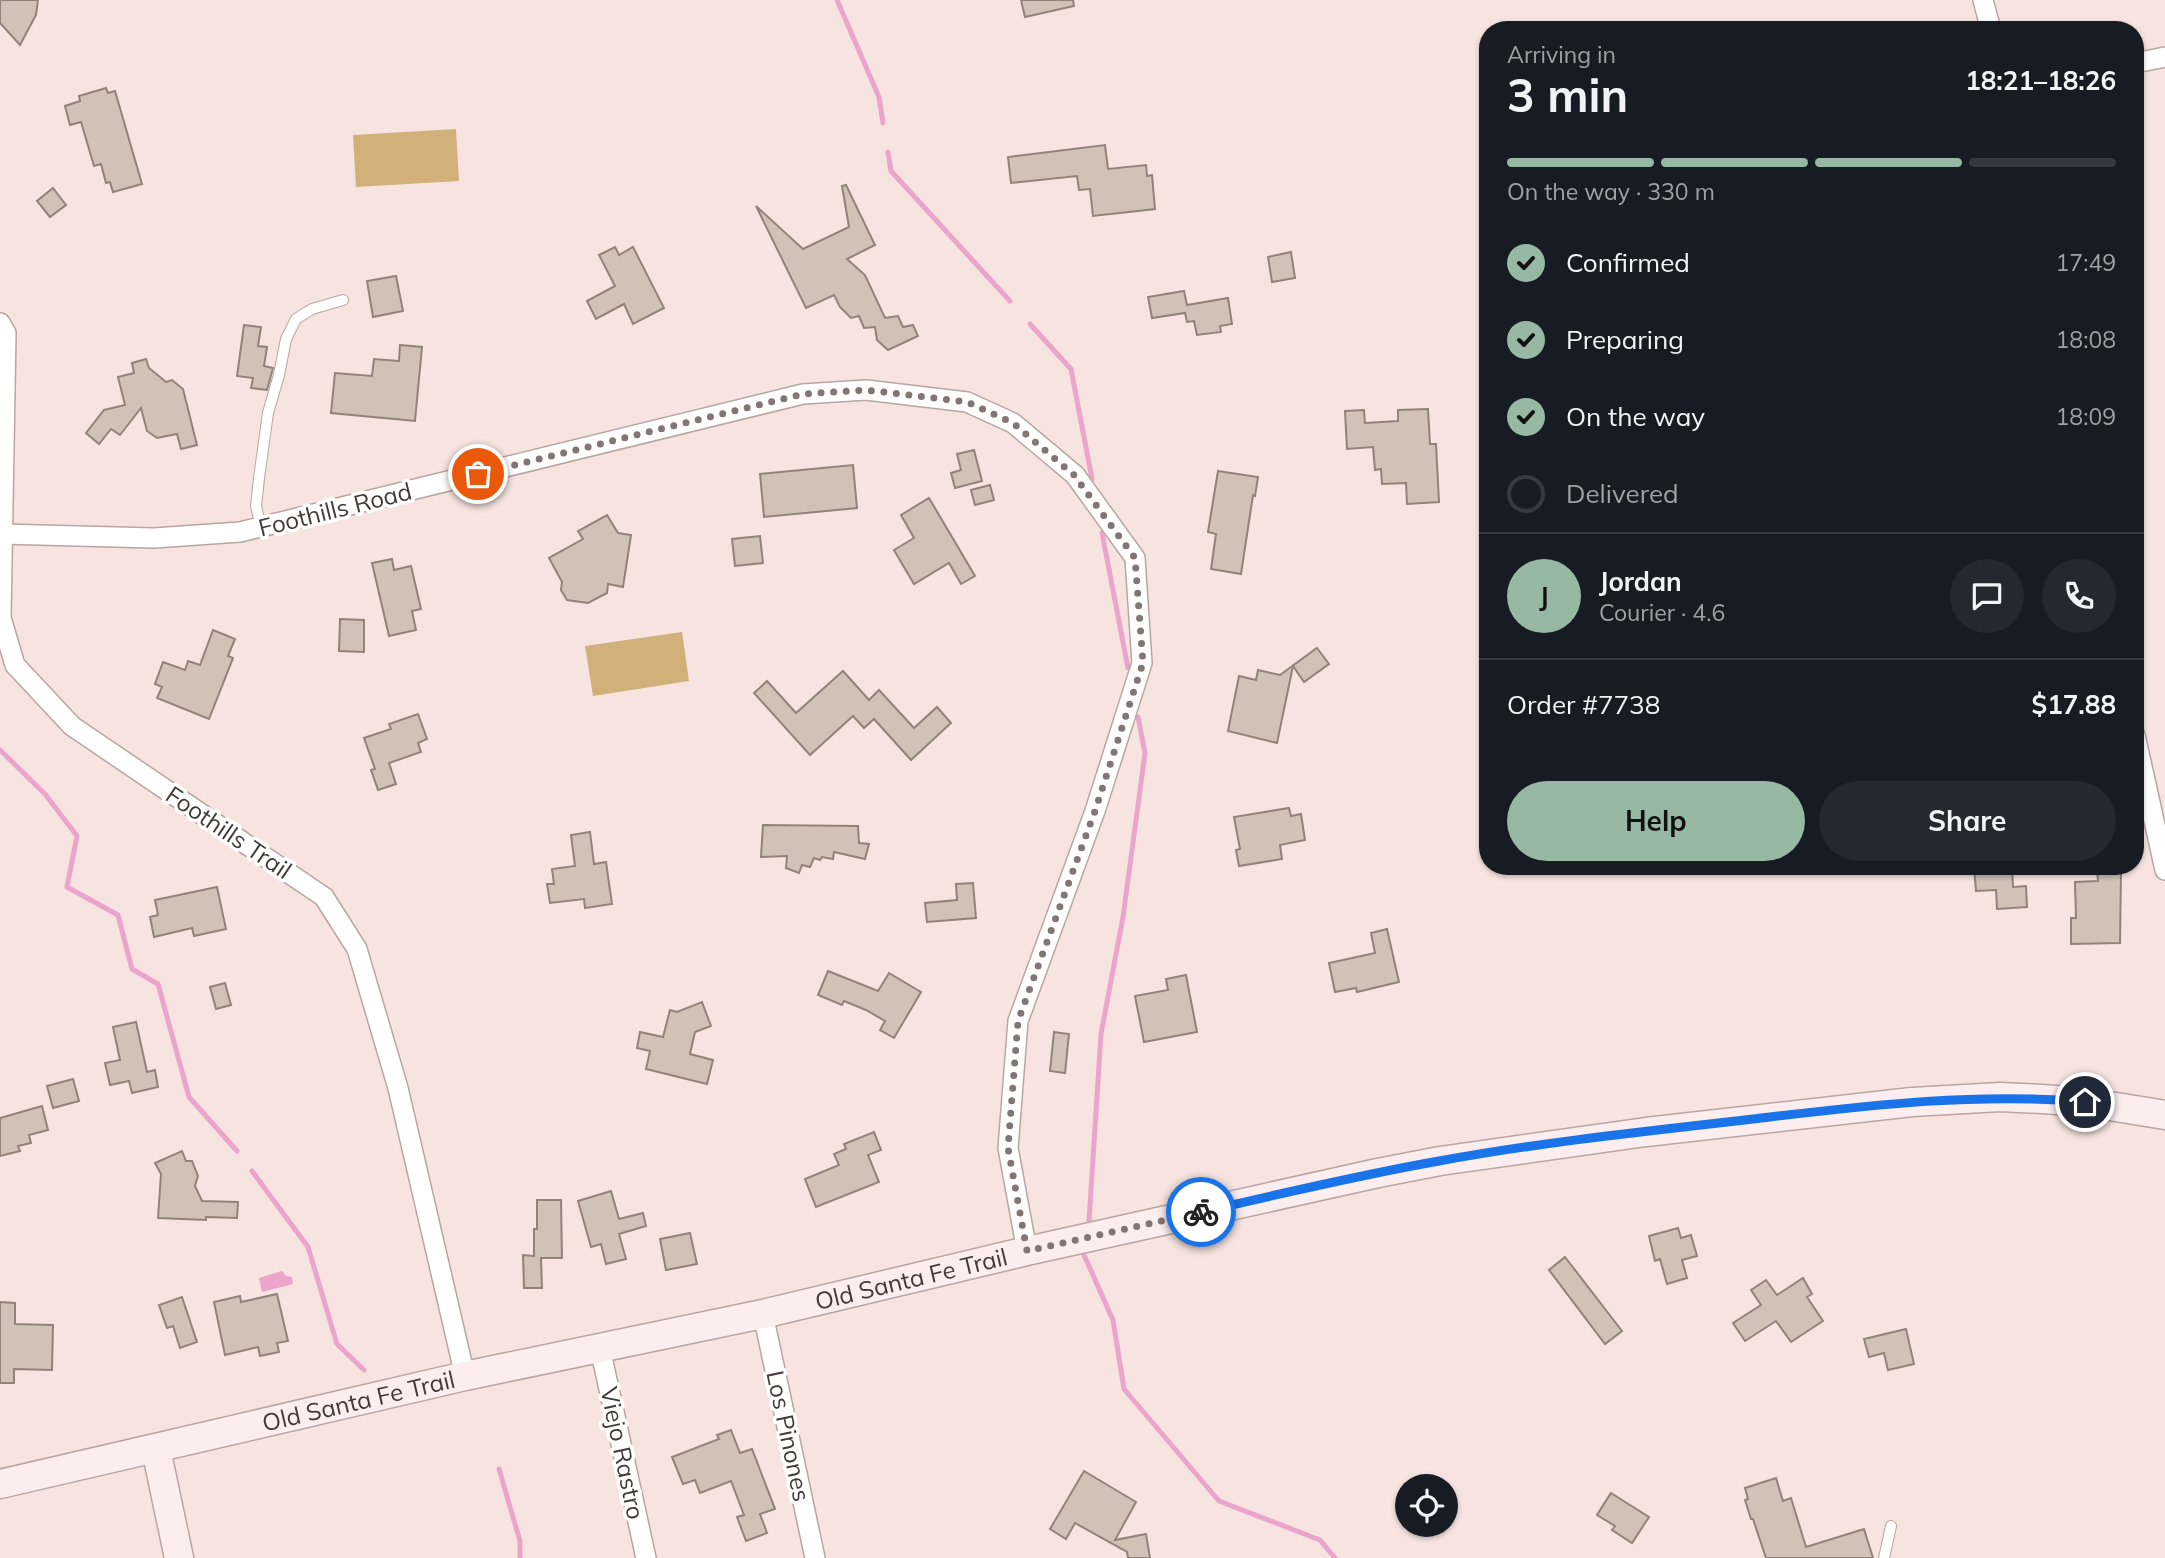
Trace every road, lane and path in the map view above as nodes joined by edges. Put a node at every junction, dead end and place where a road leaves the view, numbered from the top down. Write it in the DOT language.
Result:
graph roads {
  1 [pos="1983,0"];
  2 [pos="1989,21"];
  3 [pos="2165,57"];
  4 [pos="2144,61"];
  5 [pos="343,300"];
  6 [pos="0,323"];
  7 [pos="261,527"];
  8 [pos="2,534"];
  9 [pos="2144,776"];
  10 [pos="2165,870"];
  11 [pos="2165,1115"];
  12 [pos="1027,1251"];
  13 [pos="763,1314"];
  14 [pos="600,1348"];
  15 [pos="465,1376"];
  16 [pos="156,1449"];
  17 [pos="0,1484"];
  18 [pos="1891,1526"];
  19 [pos="179,1558"];
  20 [pos="646,1558"];
  21 [pos="815,1558"];
  22 [pos="1884,1558"];
  1 -- 2 [label="street"];
  3 -- 4 [label="street"];
  5 -- 7 [label="lane"];
  6 -- 8 [label="street, Foothills Trail"];
  7 -- 8 [label="street, Foothills Road"];
  7 -- 12 [label="street, Foothills Road"];
  8 -- 15 [label="street, Foothills Trail"];
  9 -- 10 [label="street"];
  11 -- 12 [label="street, Old Santa Fe Trail"];
  12 -- 13 [label="street, Old Santa Fe Trail"];
  13 -- 14 [label="street, Old Santa Fe Trail"];
  13 -- 21 [label="street, Los Pinones"];
  14 -- 15 [label="street, Old Santa Fe Trail"];
  14 -- 20 [label="street, Viejo Rastro"];
  15 -- 16 [label="street, Old Santa Fe Trail"];
  16 -- 17 [label="street, Old Santa Fe Trail"];
  16 -- 19 [label="street"];
  18 -- 22 [label="lane"];
}
